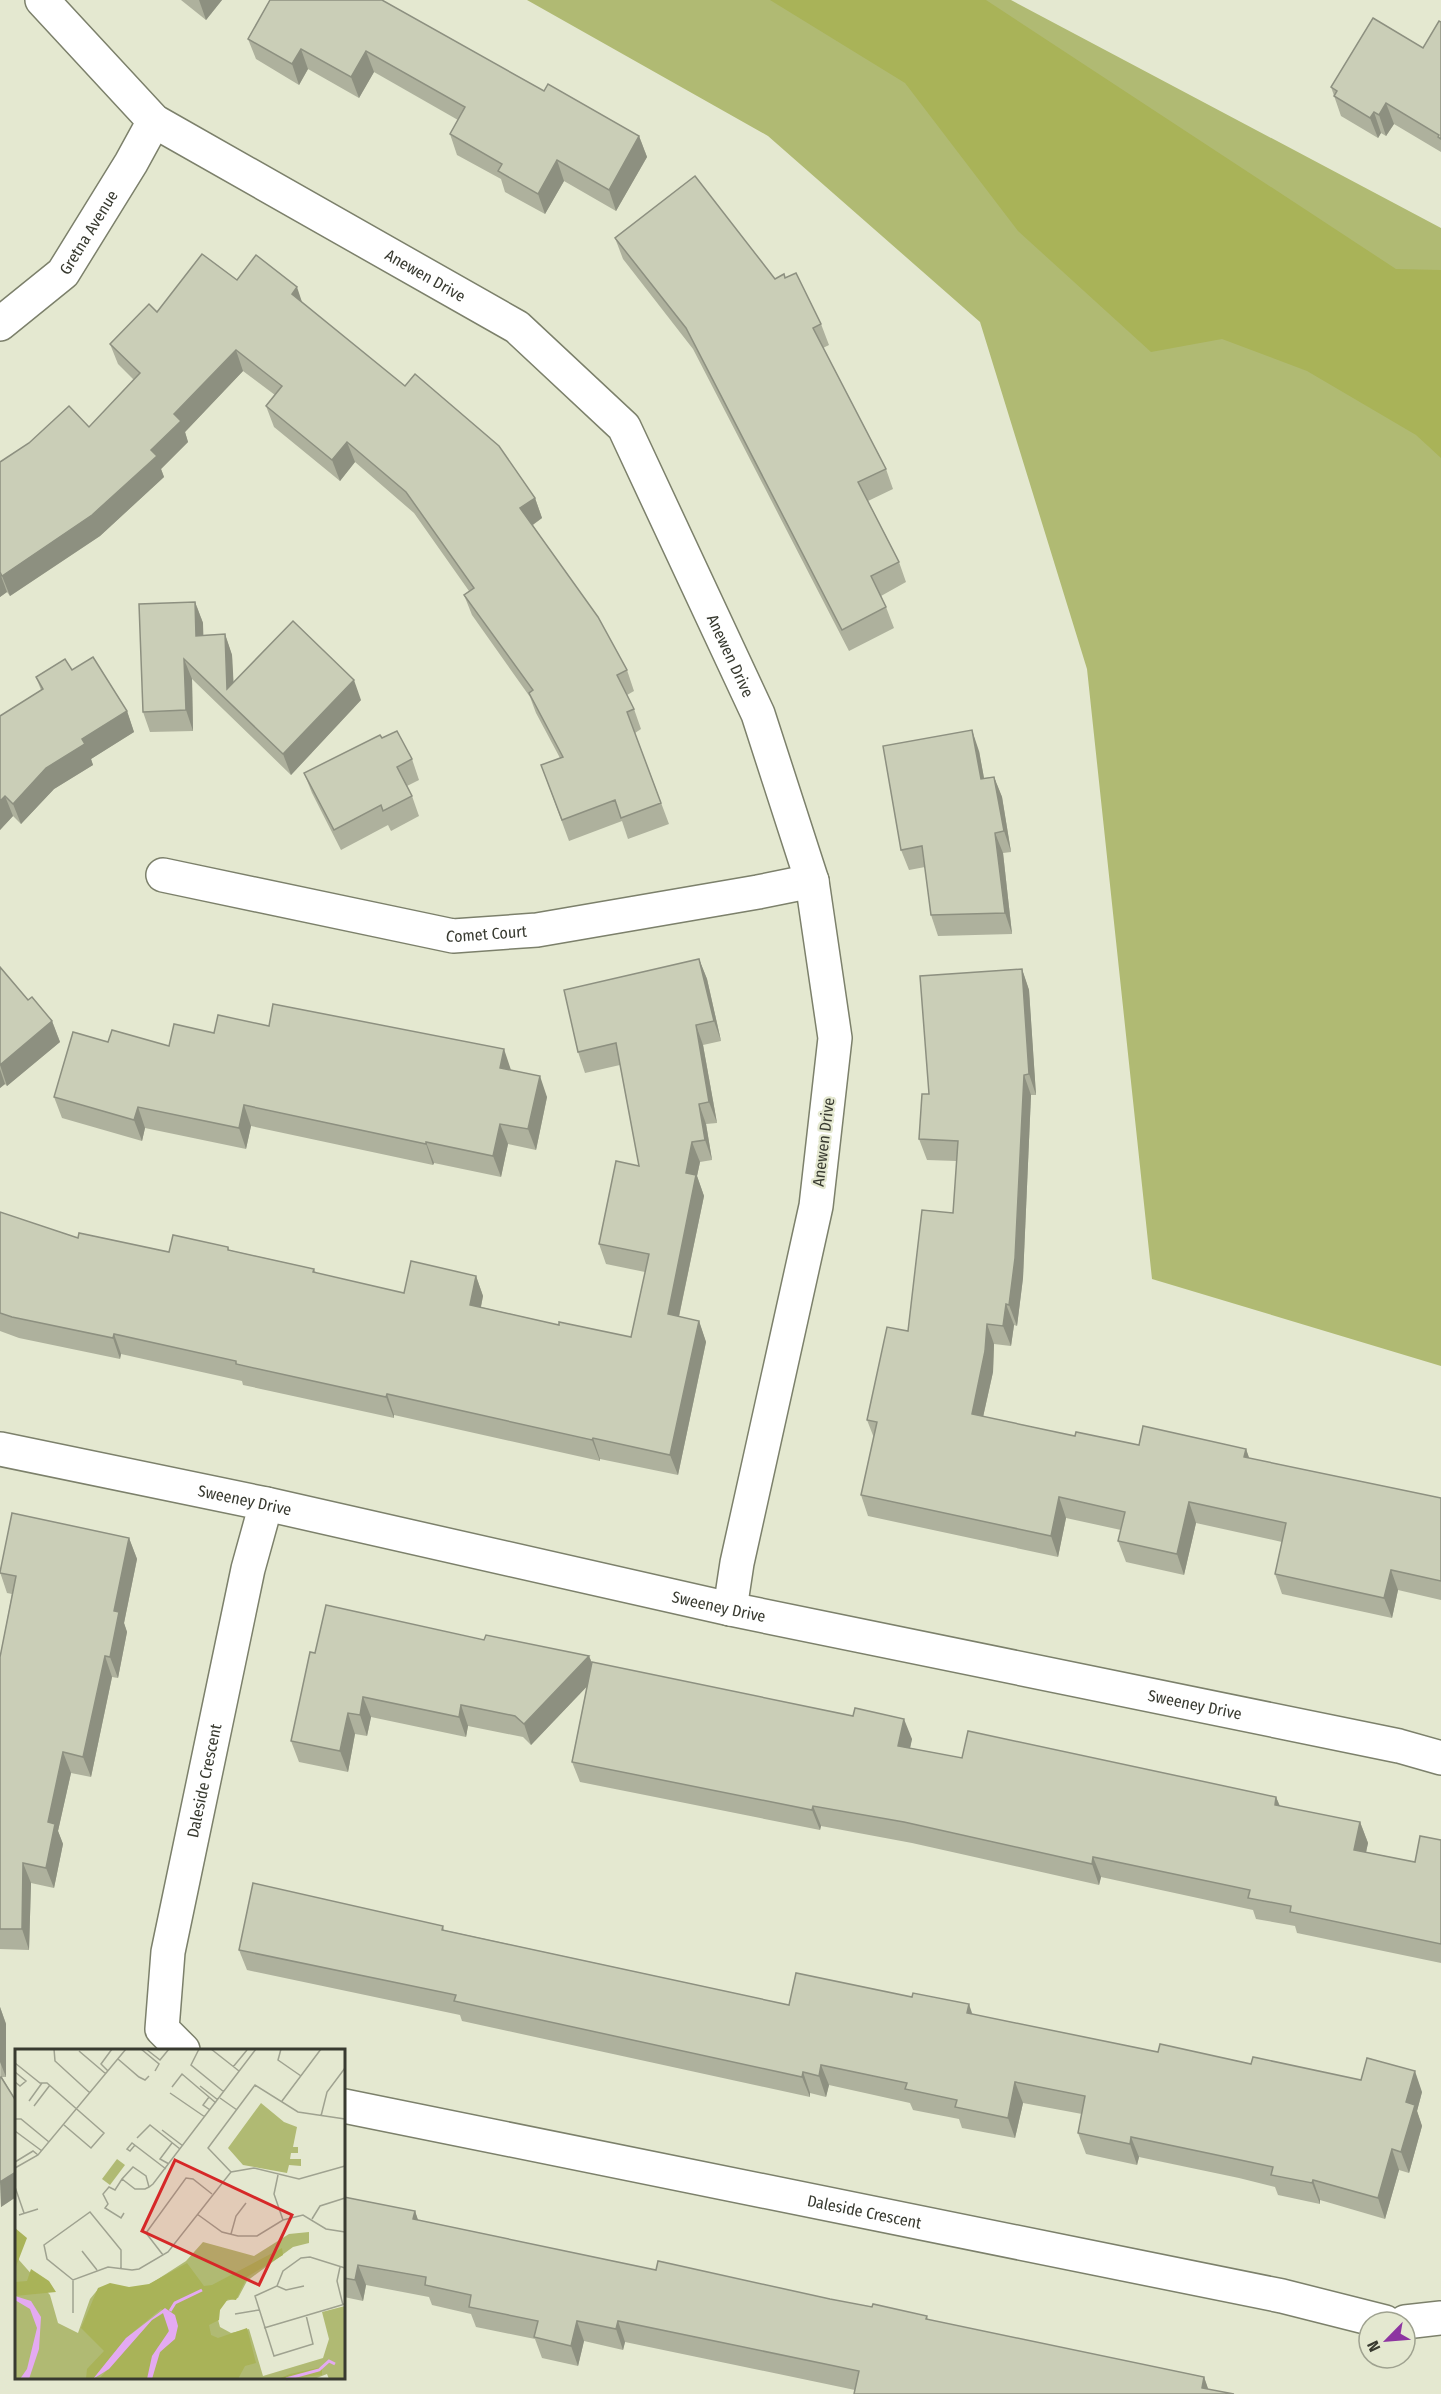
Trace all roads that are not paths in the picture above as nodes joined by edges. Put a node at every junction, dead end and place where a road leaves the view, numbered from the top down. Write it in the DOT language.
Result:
graph roads {
  1 [pos="42,0"];
  2 [pos="154,121"];
  3 [pos="0,324"];
  4 [pos="163,875"];
  5 [pos="812,881"];
  6 [pos="0,1449"];
  7 [pos="266,1504"];
  8 [pos="730,1609"];
  9 [pos="1441,1758"];
  10 [pos="182,2049"];
  11 [pos="345,2106"];
  12 [pos="1357,2315"];
  13 [pos="1441,2318"];
  14 [pos="1417,2321"];
  1 -- 2 [label="street, Anewen Drive"];
  2 -- 3 [label="street, Gretna Avenue"];
  2 -- 5 [label="street, Anewen Drive"];
  4 -- 5 [label="street, Comet Court"];
  5 -- 8 [label="street, Anewen Drive"];
  6 -- 7 [label="street, Sweeney Drive"];
  7 -- 8 [label="street, Sweeney Drive"];
  7 -- 10 [label="street, Daleside Crescent"];
  8 -- 9 [label="street, Sweeney Drive"];
  11 -- 12 [label="street, Daleside Crescent"];
  13 -- 14 [label="street"];
}
